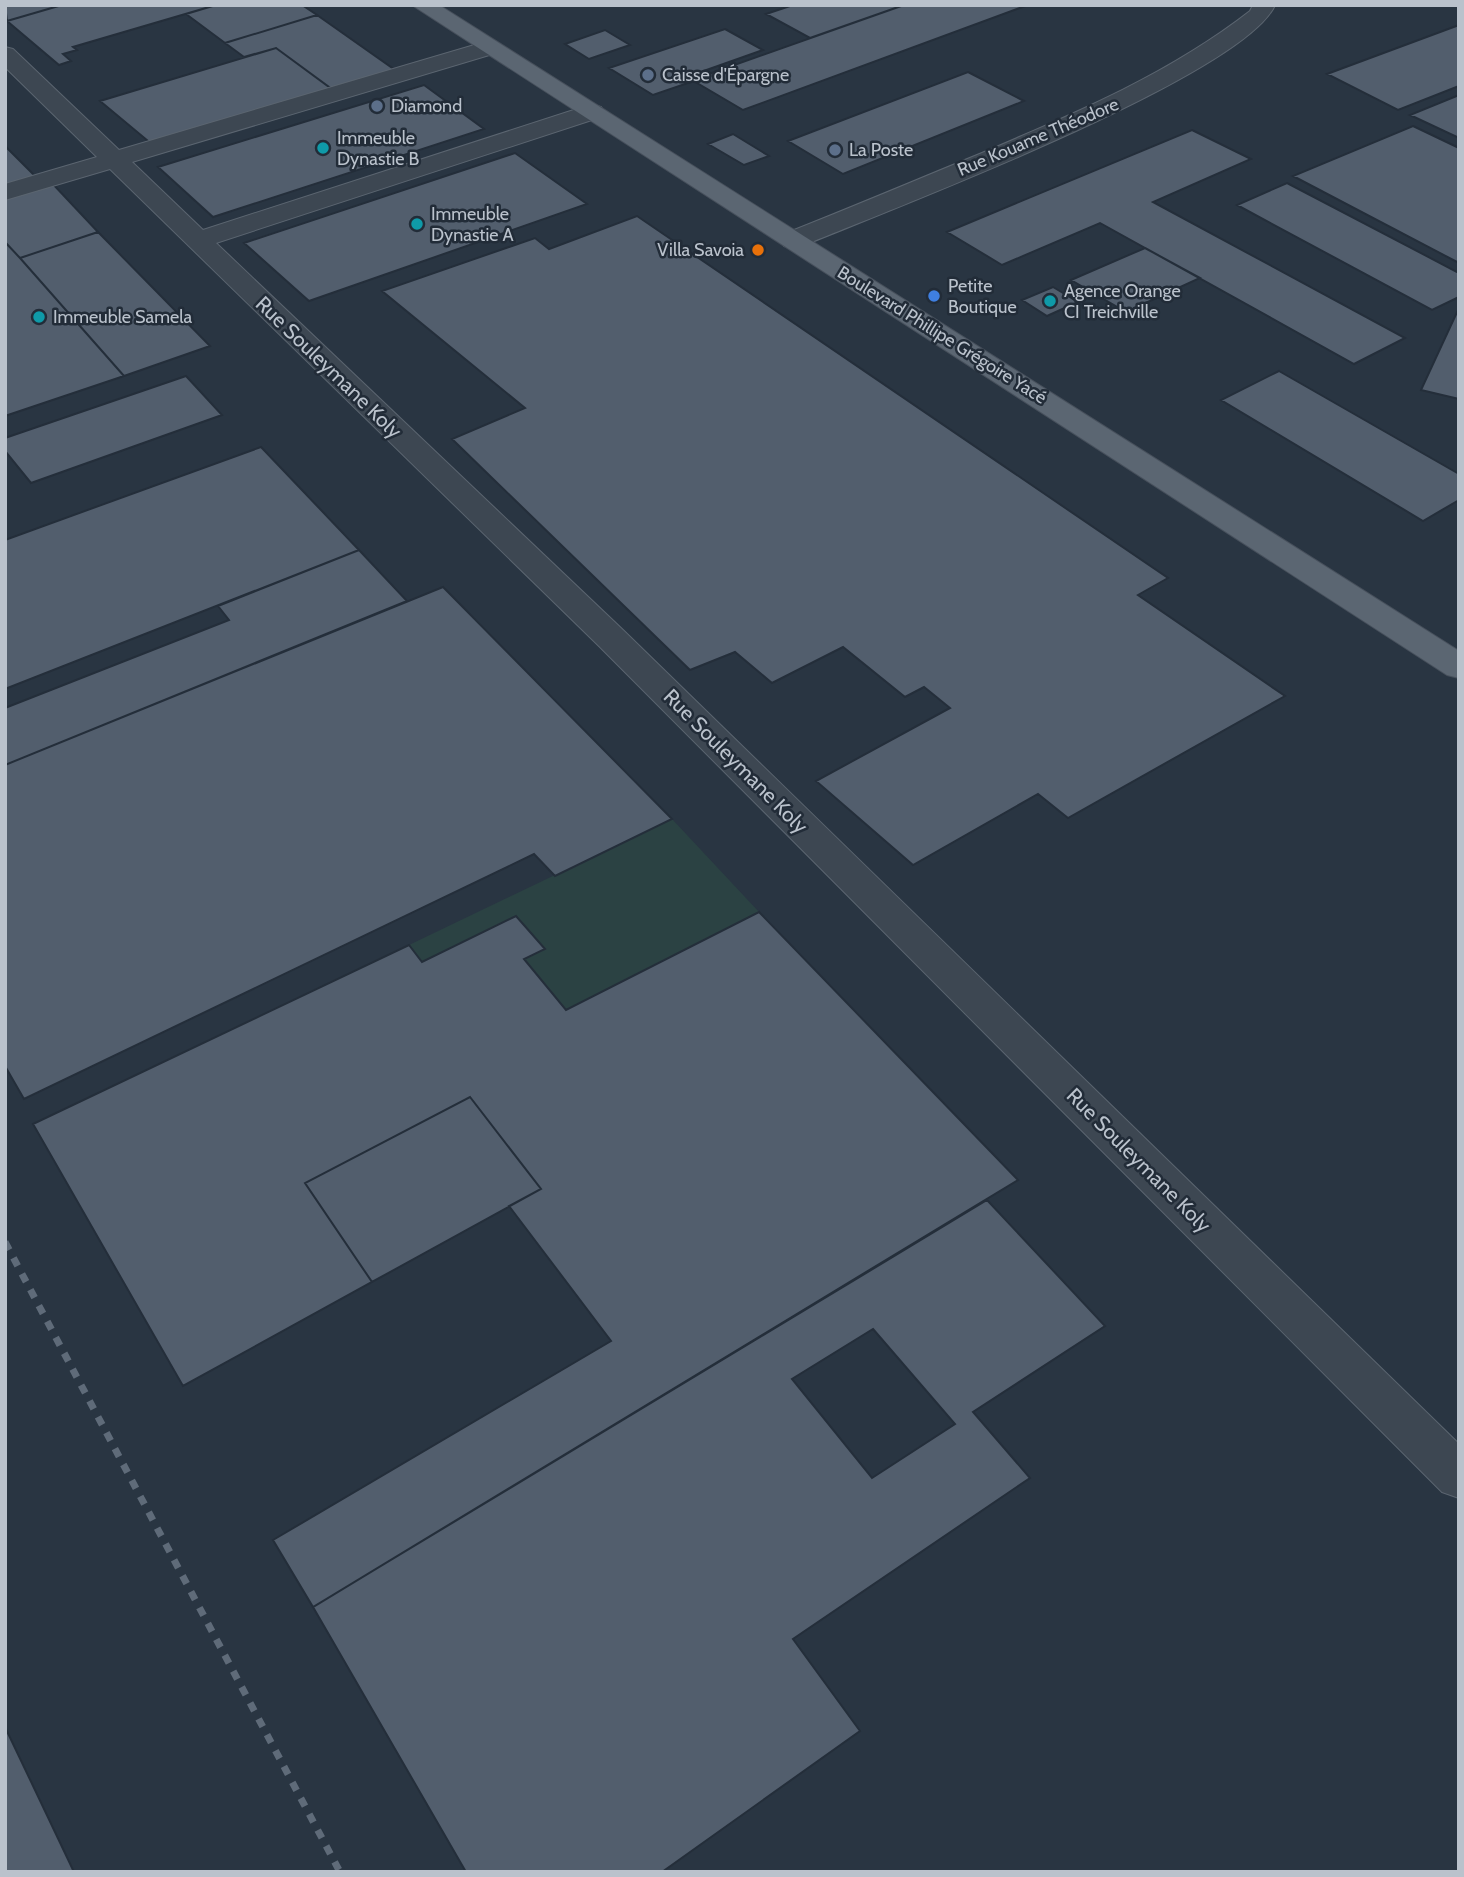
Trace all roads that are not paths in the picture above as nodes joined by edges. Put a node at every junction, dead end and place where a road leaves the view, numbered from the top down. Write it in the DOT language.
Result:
graph roads {
  1 [pos="423,5"];
  2 [pos="1264,5"];
  3 [pos="488,48"];
  4 [pos="5,54"];
  5 [pos="592,112"];
  6 [pos="114,160"];
  7 [pos="5,192"];
  8 [pos="198,240"];
  9 [pos="793,240"];
  10 [pos="1459,667"];
  11 [pos="1459,1476"];
  1 -- 3 [label="main road, Boulevard Phillipe Grégoire Yacé"];
  2 -- 9 [label="street, Rue Kouame Théodore"];
  3 -- 5 [label="main road, Boulevard Phillipe Grégoire Yacé"];
  3 -- 6 [label="street"];
  4 -- 6 [label="street, Rue Souleymane Koly"];
  5 -- 8 [label="street"];
  5 -- 9 [label="main road, Boulevard Phillipe Grégoire Yacé"];
  6 -- 7 [label="street"];
  6 -- 8 [label="street, Rue Souleymane Koly"];
  8 -- 11 [label="street, Rue Souleymane Koly"];
  9 -- 10 [label="main road, Boulevard Phillipe Grégoire Yacé"];
}
